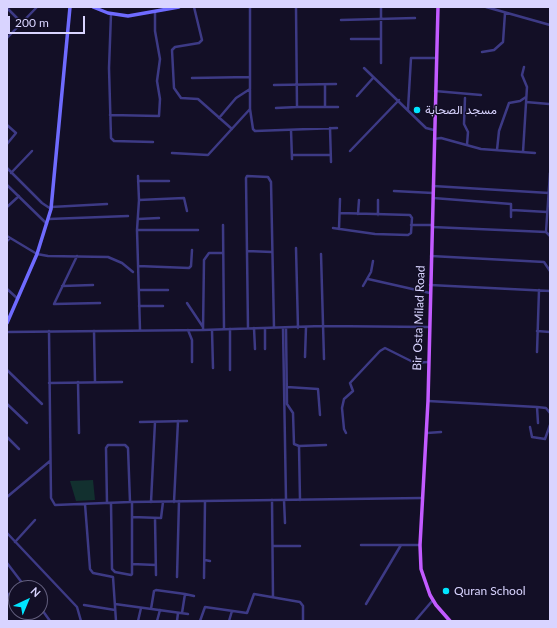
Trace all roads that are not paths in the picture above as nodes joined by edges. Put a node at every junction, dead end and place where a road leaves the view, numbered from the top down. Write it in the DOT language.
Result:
graph roads {
  1 [pos="37,7"];
  2 [pos="71,7"];
  3 [pos="93,7"];
  4 [pos="179,7"];
  5 [pos="194,7"];
  6 [pos="250,7"];
  7 [pos="296,7"];
  8 [pos="381,7"];
  9 [pos="438,7"];
  10 [pos="486,7"];
  11 [pos="8,8"];
  12 [pos="155,12"];
  13 [pos="505,13"];
  14 [pos="111,14"];
  15 [pos="382,18"];
  16 [pos="415,18"];
  17 [pos="340,20"];
  18 [pos="22,23"];
  19 [pos="550,25"];
  20 [pos="7,38"];
  21 [pos="351,39"];
  22 [pos="381,39"];
  23 [pos="482,52"];
  24 [pos="437,58"];
  25 [pos="381,63"];
  26 [pos="524,67"];
  27 [pos="364,68"];
  28 [pos="250,76"];
  29 [pos="192,78"];
  30 [pos="373,78"];
  31 [pos="297,84"];
  32 [pos="325,84"];
  33 [pos="336,84"];
  34 [pos="274,85"];
  35 [pos="250,89"];
  36 [pos="435,91"];
  37 [pos="482,95"];
  38 [pos="357,96"];
  39 [pos="527,96"];
  40 [pos="465,98"];
  41 [pos="399,100"];
  42 [pos="526,102"];
  43 [pos="550,104"];
  44 [pos="297,107"];
  45 [pos="338,107"];
  46 [pos="276,108"];
  47 [pos="325,108"];
  48 [pos="250,109"];
  49 [pos="408,110"];
  50 [pos="110,116"];
  51 [pos="219,118"];
  52 [pos="7,125"];
  53 [pos="330,128"];
  54 [pos="337,128"];
  55 [pos="232,129"];
  56 [pos="292,130"];
  57 [pos="434,130"];
  58 [pos="434,139"];
  59 [pos="153,142"];
  60 [pos="7,144"];
  61 [pos="467,146"];
  62 [pos="497,150"];
  63 [pos="32,151"];
  64 [pos="350,151"];
  65 [pos="523,152"];
  66 [pos="172,153"];
  67 [pos="535,153"];
  68 [pos="292,155"];
  69 [pos="330,155"];
  70 [pos="292,159"];
  71 [pos="331,162"];
  72 [pos="7,168"];
  73 [pos="11,173"];
  74 [pos="550,173"];
  75 [pos="138,176"];
  76 [pos="138,181"];
  77 [pos="169,181"];
  78 [pos="7,185"];
  79 [pos="433,186"];
  80 [pos="394,191"];
  81 [pos="433,193"];
  82 [pos="549,193"];
  83 [pos="19,196"];
  84 [pos="433,198"];
  85 [pos="340,199"];
  86 [pos="359,200"];
  87 [pos="378,200"];
  88 [pos="139,202"];
  89 [pos="107,204"];
  90 [pos="549,205"];
  91 [pos="7,207"];
  92 [pos="51,208"];
  93 [pos="512,210"];
  94 [pos="187,211"];
  95 [pos="547,212"];
  96 [pos="340,213"];
  97 [pos="358,214"];
  98 [pos="378,215"];
  99 [pos="128,216"];
  100 [pos="511,217"];
  101 [pos="159,218"];
  102 [pos="49,219"];
  103 [pos="138,219"];
  104 [pos="47,224"];
  105 [pos="223,225"];
  106 [pos="411,225"];
  107 [pos="431,226"];
  108 [pos="333,228"];
  109 [pos="339,229"];
  110 [pos="137,230"];
  111 [pos="198,230"];
  112 [pos="546,232"];
  113 [pos="7,236"];
  114 [pos="550,236"];
  115 [pos="10,238"];
  116 [pos="7,241"];
  117 [pos="296,248"];
  118 [pos="192,250"];
  119 [pos="247,251"];
  120 [pos="272,252"];
  121 [pos="223,253"];
  122 [pos="37,254"];
  123 [pos="321,254"];
  124 [pos="77,256"];
  125 [pos="431,256"];
  126 [pos="373,261"];
  127 [pos="138,266"];
  128 [pos="550,271"];
  129 [pos="133,272"];
  130 [pos="368,280"];
  131 [pos="93,285"];
  132 [pos="430,285"];
  133 [pos="62,286"];
  134 [pos="363,286"];
  135 [pos="7,289"];
  136 [pos="139,290"];
  137 [pos="168,290"];
  138 [pos="539,290"];
  139 [pos="550,291"];
  140 [pos="430,293"];
  141 [pos="19,299"];
  142 [pos="100,303"];
  143 [pos="187,303"];
  144 [pos="139,306"];
  145 [pos="163,306"];
  146 [pos="7,312"];
  147 [pos="12,314"];
  148 [pos="7,323"];
  149 [pos="322,326"];
  150 [pos="306,327"];
  151 [pos="429,327"];
  152 [pos="248,328"];
  153 [pos="254,328"];
  154 [pos="265,328"];
  155 [pos="274,328"];
  156 [pos="284,328"];
  157 [pos="298,328"];
  158 [pos="203,329"];
  159 [pos="224,329"];
  160 [pos="230,329"];
  161 [pos="140,330"];
  162 [pos="188,330"];
  163 [pos="212,330"];
  164 [pos="49,331"];
  165 [pos="94,331"];
  166 [pos="537,331"];
  167 [pos="7,332"];
  168 [pos="550,332"];
  169 [pos="265,349"];
  170 [pos="255,350"];
  171 [pos="537,352"];
  172 [pos="305,357"];
  173 [pos="324,359"];
  174 [pos="192,362"];
  175 [pos="428,362"];
  176 [pos="213,368"];
  177 [pos="7,370"];
  178 [pos="230,370"];
  179 [pos="78,382"];
  180 [pos="94,382"];
  181 [pos="122,382"];
  182 [pos="49,384"];
  183 [pos="287,387"];
  184 [pos="428,401"];
  185 [pos="7,404"];
  186 [pos="42,404"];
  187 [pos="537,407"];
  188 [pos="550,413"];
  189 [pos="320,414"];
  190 [pos="178,421"];
  191 [pos="187,421"];
  192 [pos="140,422"];
  193 [pos="155,422"];
  194 [pos="27,423"];
  195 [pos="538,423"];
  196 [pos="550,424"];
  197 [pos="530,427"];
  198 [pos="441,432"];
  199 [pos="79,433"];
  200 [pos="427,433"];
  201 [pos="346,434"];
  202 [pos="7,437"];
  203 [pos="326,445"];
  204 [pos="299,446"];
  205 [pos="19,449"];
  206 [pos="50,460"];
  207 [pos="7,497"];
  208 [pos="422,498"];
  209 [pos="272,500"];
  210 [pos="285,500"];
  211 [pos="300,500"];
  212 [pos="206,501"];
  213 [pos="131,502"];
  214 [pos="151,502"];
  215 [pos="163,502"];
  216 [pos="174,502"];
  217 [pos="179,502"];
  218 [pos="109,503"];
  219 [pos="86,504"];
  220 [pos="132,517"];
  221 [pos="155,518"];
  222 [pos="36,520"];
  223 [pos="285,523"];
  224 [pos="7,533"];
  225 [pos="15,542"];
  226 [pos="361,545"];
  227 [pos="401,545"];
  228 [pos="420,545"];
  229 [pos="273,546"];
  230 [pos="300,546"];
  231 [pos="204,560"];
  232 [pos="210,560"];
  233 [pos="7,563"];
  234 [pos="132,564"];
  235 [pos="156,565"];
  236 [pos="156,575"];
  237 [pos="177,577"];
  238 [pos="204,578"];
  239 [pos="20,580"];
  240 [pos="185,594"];
  241 [pos="194,596"];
  242 [pos="273,597"];
  243 [pos="433,600"];
  244 [pos="115,604"];
  245 [pos="366,604"];
  246 [pos="84,605"];
  247 [pos="141,608"];
  248 [pos="151,609"];
  249 [pos="115,610"];
  250 [pos="160,610"];
  251 [pos="232,611"];
  252 [pos="180,613"];
  253 [pos="188,614"];
  254 [pos="81,621"];
  255 [pos="116,621"];
  256 [pos="138,621"];
  257 [pos="157,621"];
  258 [pos="177,621"];
  259 [pos="200,621"];
  260 [pos="229,621"];
  261 [pos="303,621"];
  262 [pos="415,621"];
  263 [pos="450,621"];
  1 -- 18 [label="street"];
  2 -- 92 [label="main road"];
  3 -- 14 [label="main road"];
  4 -- 12 [label="main road"];
  5 -- 51 [label="street"];
  6 -- 28 [label="street"];
  7 -- 31 [label="street"];
  8 -- 15 [label="street"];
  9 -- 24 [label="main road, Bir Osta Milad Road"];
  10 -- 13 [label="street"];
  11 -- 18 [label="street"];
  12 -- 14 [label="main road"];
  12 -- 50 [label="street"];
  13 -- 19 [label="street"];
  13 -- 23 [label="street"];
  14 -- 50 [label="street"];
  15 -- 16 [label="street"];
  15 -- 17 [label="street"];
  15 -- 22 [label="street"];
  18 -- 20 [label="street"];
  21 -- 22 [label="street"];
  22 -- 25 [label="street"];
  24 -- 36 [label="main road, Bir Osta Milad Road"];
  24 -- 49 [label="street"];
  26 -- 39 [label="street"];
  27 -- 30 [label="street"];
  28 -- 29 [label="street"];
  28 -- 35 [label="street"];
  30 -- 38 [label="street"];
  30 -- 41 [label="street"];
  31 -- 32 [label="street"];
  31 -- 34 [label="street"];
  31 -- 44 [label="street"];
  32 -- 33 [label="street"];
  32 -- 47 [label="street"];
  35 -- 48 [label="street"];
  35 -- 51 [label="street"];
  36 -- 37 [label="street"];
  36 -- 57 [label="main road, Bir Osta Milad Road"];
  39 -- 42 [label="street"];
  39 -- 62 [label="street"];
  40 -- 61 [label="street"];
  41 -- 49 [label="street"];
  41 -- 64 [label="street"];
  42 -- 43 [label="street"];
  42 -- 65 [label="street"];
  44 -- 46 [label="street"];
  44 -- 47 [label="street"];
  45 -- 47 [label="street"];
  48 -- 55 [label="street"];
  48 -- 56 [label="street"];
  49 -- 57 [label="street"];
  50 -- 59 [label="street"];
  51 -- 55 [label="street"];
  52 -- 60 [label="street"];
  53 -- 54 [label="street"];
  53 -- 56 [label="street"];
  53 -- 69 [label="street"];
  55 -- 66 [label="street"];
  56 -- 68 [label="street"];
  57 -- 58 [label="main road, Bir Osta Milad Road"];
  58 -- 61 [label="street"];
  58 -- 79 [label="main road, Bir Osta Milad Road"];
  61 -- 62 [label="street"];
  62 -- 65 [label="street"];
  63 -- 73 [label="street"];
  65 -- 67 [label="street"];
  68 -- 69 [label="street"];
  68 -- 70 [label="street"];
  69 -- 71 [label="street"];
  72 -- 73 [label="street"];
  73 -- 92 [label="street"];
  74 -- 82 [label="street"];
  75 -- 76 [label="street"];
  76 -- 77 [label="street"];
  76 -- 88 [label="street"];
  78 -- 83 [label="street"];
  79 -- 81 [label="main road, Bir Osta Milad Road"];
  79 -- 82 [label="street"];
  80 -- 81 [label="street"];
  81 -- 84 [label="main road, Bir Osta Milad Road"];
  82 -- 90 [label="street"];
  83 -- 91 [label="street"];
  83 -- 104 [label="street"];
  84 -- 93 [label="street"];
  84 -- 107 [label="main road, Bir Osta Milad Road"];
  85 -- 96 [label="street"];
  86 -- 97 [label="street"];
  87 -- 98 [label="street"];
  88 -- 94 [label="street"];
  88 -- 103 [label="street"];
  89 -- 92 [label="street"];
  90 -- 95 [label="street"];
  92 -- 102 [label="main road"];
  93 -- 95 [label="street"];
  93 -- 100 [label="street"];
  95 -- 112 [label="street"];
  96 -- 97 [label="street"];
  96 -- 109 [label="street"];
  97 -- 98 [label="street"];
  98 -- 106 [label="street"];
  99 -- 102 [label="street"];
  101 -- 103 [label="street"];
  102 -- 104 [label="main road"];
  103 -- 110 [label="street"];
  104 -- 122 [label="main road"];
  105 -- 121 [label="street"];
  106 -- 107 [label="street"];
  106 -- 109 [label="street"];
  107 -- 112 [label="street"];
  107 -- 125 [label="main road, Bir Osta Milad Road"];
  108 -- 109 [label="street"];
  110 -- 111 [label="street"];
  110 -- 127 [label="street"];
  112 -- 114 [label="street"];
  113 -- 115 [label="street"];
  115 -- 116 [label="street"];
  115 -- 122 [label="street"];
  117 -- 157 [label="street"];
  118 -- 127 [label="street"];
  119 -- 120 [label="street"];
  119 -- 120 [label="street"];
  119 -- 152 [label="street"];
  120 -- 155 [label="street"];
  121 -- 158 [label="street"];
  121 -- 159 [label="street"];
  122 -- 124 [label="street"];
  122 -- 141 [label="main road"];
  123 -- 149 [label="street"];
  124 -- 129 [label="street"];
  124 -- 133 [label="street"];
  125 -- 128 [label="street"];
  125 -- 132 [label="main road, Bir Osta Milad Road"];
  126 -- 130 [label="street"];
  127 -- 136 [label="street"];
  130 -- 134 [label="street"];
  130 -- 140 [label="street"];
  131 -- 133 [label="street"];
  132 -- 138 [label="street"];
  132 -- 140 [label="main road, Bir Osta Milad Road"];
  133 -- 142 [label="street"];
  135 -- 141 [label="street"];
  136 -- 137 [label="street"];
  136 -- 144 [label="street"];
  138 -- 139 [label="street"];
  138 -- 166 [label="street"];
  140 -- 151 [label="main road, Bir Osta Milad Road"];
  141 -- 147 [label="main road"];
  143 -- 158 [label="street"];
  144 -- 145 [label="street"];
  144 -- 161 [label="street"];
  146 -- 147 [label="street"];
  147 -- 148 [label="main road"];
  149 -- 150 [label="street"];
  149 -- 151 [label="street"];
  149 -- 173 [label="street"];
  150 -- 157 [label="street"];
  150 -- 172 [label="street"];
  151 -- 175 [label="main road, Bir Osta Milad Road"];
  152 -- 153 [label="street"];
  152 -- 160 [label="street"];
  153 -- 154 [label="street"];
  153 -- 170 [label="street"];
  154 -- 155 [label="street"];
  154 -- 169 [label="street"];
  155 -- 156 [label="street"];
  156 -- 157 [label="street"];
  156 -- 183 [label="street"];
  156 -- 210 [label="street"];
  158 -- 162 [label="street"];
  158 -- 163 [label="street"];
  159 -- 160 [label="street"];
  159 -- 163 [label="street"];
  160 -- 178 [label="street"];
  161 -- 162 [label="street"];
  161 -- 165 [label="street"];
  162 -- 174 [label="street"];
  163 -- 176 [label="street"];
  164 -- 165 [label="street"];
  164 -- 167 [label="street"];
  164 -- 182 [label="street"];
  165 -- 180 [label="street"];
  166 -- 168 [label="street"];
  166 -- 171 [label="street"];
  175 -- 184 [label="main road, Bir Osta Milad Road"];
  175 -- 201 [label="street"];
  177 -- 186 [label="street"];
  179 -- 180 [label="street"];
  179 -- 182 [label="street"];
  179 -- 199 [label="street"];
  180 -- 181 [label="street"];
  182 -- 206 [label="street"];
  183 -- 189 [label="street"];
  183 -- 204 [label="street"];
  184 -- 187 [label="street"];
  184 -- 200 [label="main road, Bir Osta Milad Road"];
  185 -- 194 [label="street"];
  187 -- 188 [label="street"];
  187 -- 195 [label="street"];
  190 -- 191 [label="street"];
  190 -- 193 [label="street"];
  190 -- 216 [label="street"];
  192 -- 193 [label="street"];
  193 -- 214 [label="street"];
  196 -- 197 [label="street"];
  198 -- 200 [label="street"];
  200 -- 208 [label="main road, Bir Osta Milad Road"];
  202 -- 205 [label="street"];
  203 -- 204 [label="street"];
  204 -- 211 [label="street"];
  206 -- 207 [label="street"];
  206 -- 219 [label="street"];
  208 -- 211 [label="street"];
  208 -- 228 [label="main road, Bir Osta Milad Road"];
  209 -- 210 [label="street"];
  209 -- 212 [label="street"];
  209 -- 229 [label="street"];
  210 -- 211 [label="street"];
  210 -- 223 [label="street"];
  212 -- 217 [label="street"];
  212 -- 231 [label="street"];
  213 -- 214 [label="street"];
  213 -- 218 [label="street"];
  213 -- 218 [label="street"];
  213 -- 220 [label="street"];
  214 -- 215 [label="street"];
  215 -- 216 [label="street"];
  215 -- 221 [label="street"];
  216 -- 217 [label="street"];
  217 -- 237 [label="street"];
  218 -- 219 [label="street"];
  218 -- 234 [label="street"];
  219 -- 244 [label="street"];
  220 -- 221 [label="street"];
  220 -- 234 [label="street"];
  221 -- 235 [label="street"];
  222 -- 225 [label="street"];
  224 -- 225 [label="street"];
  225 -- 254 [label="street"];
  226 -- 227 [label="street"];
  227 -- 228 [label="street"];
  227 -- 245 [label="street"];
  228 -- 243 [label="main road, Bir Osta Milad Road"];
  229 -- 230 [label="street"];
  229 -- 242 [label="street"];
  231 -- 232 [label="street"];
  231 -- 238 [label="street"];
  233 -- 239 [label="street"];
  234 -- 235 [label="street"];
  235 -- 236 [label="street"];
  240 -- 241 [label="street"];
  240 -- 248 [label="street"];
  240 -- 252 [label="street"];
  242 -- 251 [label="street"];
  242 -- 261 [label="street"];
  243 -- 262 [label="street"];
  243 -- 263 [label="main road, Bir Osta Milad Road"];
  244 -- 247 [label="street"];
  244 -- 249 [label="street"];
  246 -- 249 [label="street"];
  247 -- 248 [label="street"];
  247 -- 256 [label="street"];
  248 -- 250 [label="street"];
  249 -- 255 [label="street"];
  250 -- 252 [label="street"];
  250 -- 257 [label="street"];
  251 -- 259 [label="street"];
  251 -- 260 [label="street"];
  252 -- 253 [label="street"];
  252 -- 258 [label="street"];
}
